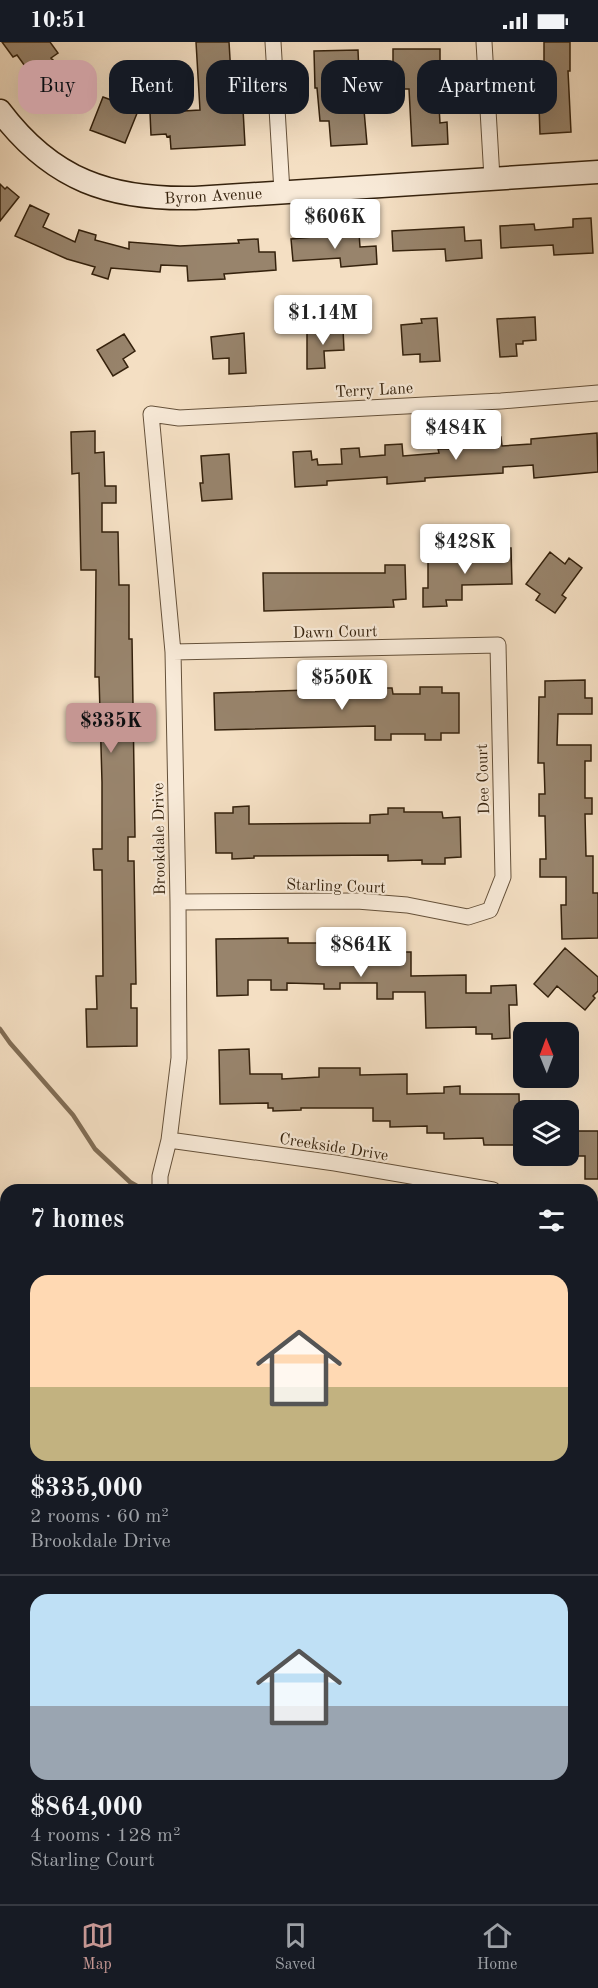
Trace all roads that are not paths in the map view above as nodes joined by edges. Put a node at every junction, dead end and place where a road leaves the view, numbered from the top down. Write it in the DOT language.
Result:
graph roads {
  1 [pos="273,42"];
  2 [pos="484,42"];
  3 [pos="0,111"];
  4 [pos="598,172"];
  5 [pos="492,178"];
  6 [pos="282,192"];
  7 [pos="598,393"];
  8 [pos="151,414"];
  9 [pos="498,645"];
  10 [pos="173,652"];
  11 [pos="178,902"];
  12 [pos="490,910"];
  13 [pos="169,1140"];
  14 [pos="160,1184"];
  15 [pos="459,1184"];
  1 -- 6 [label="street"];
  2 -- 5 [label="street"];
  3 -- 6 [label="street, Byron Avenue"];
  4 -- 5 [label="street, Byron Avenue"];
  5 -- 6 [label="street, Byron Avenue"];
  7 -- 8 [label="street, Terry Lane"];
  8 -- 10 [label="street, Brookdale Drive"];
  9 -- 10 [label="street, Dawn Court"];
  9 -- 12 [label="street, Dee Court"];
  10 -- 11 [label="street, Brookdale Drive"];
  11 -- 12 [label="street, Starling Court"];
  11 -- 13 [label="street, Brookdale Drive"];
  13 -- 14 [label="street, Brookdale Drive"];
  13 -- 15 [label="street, Creekside Drive"];
}
